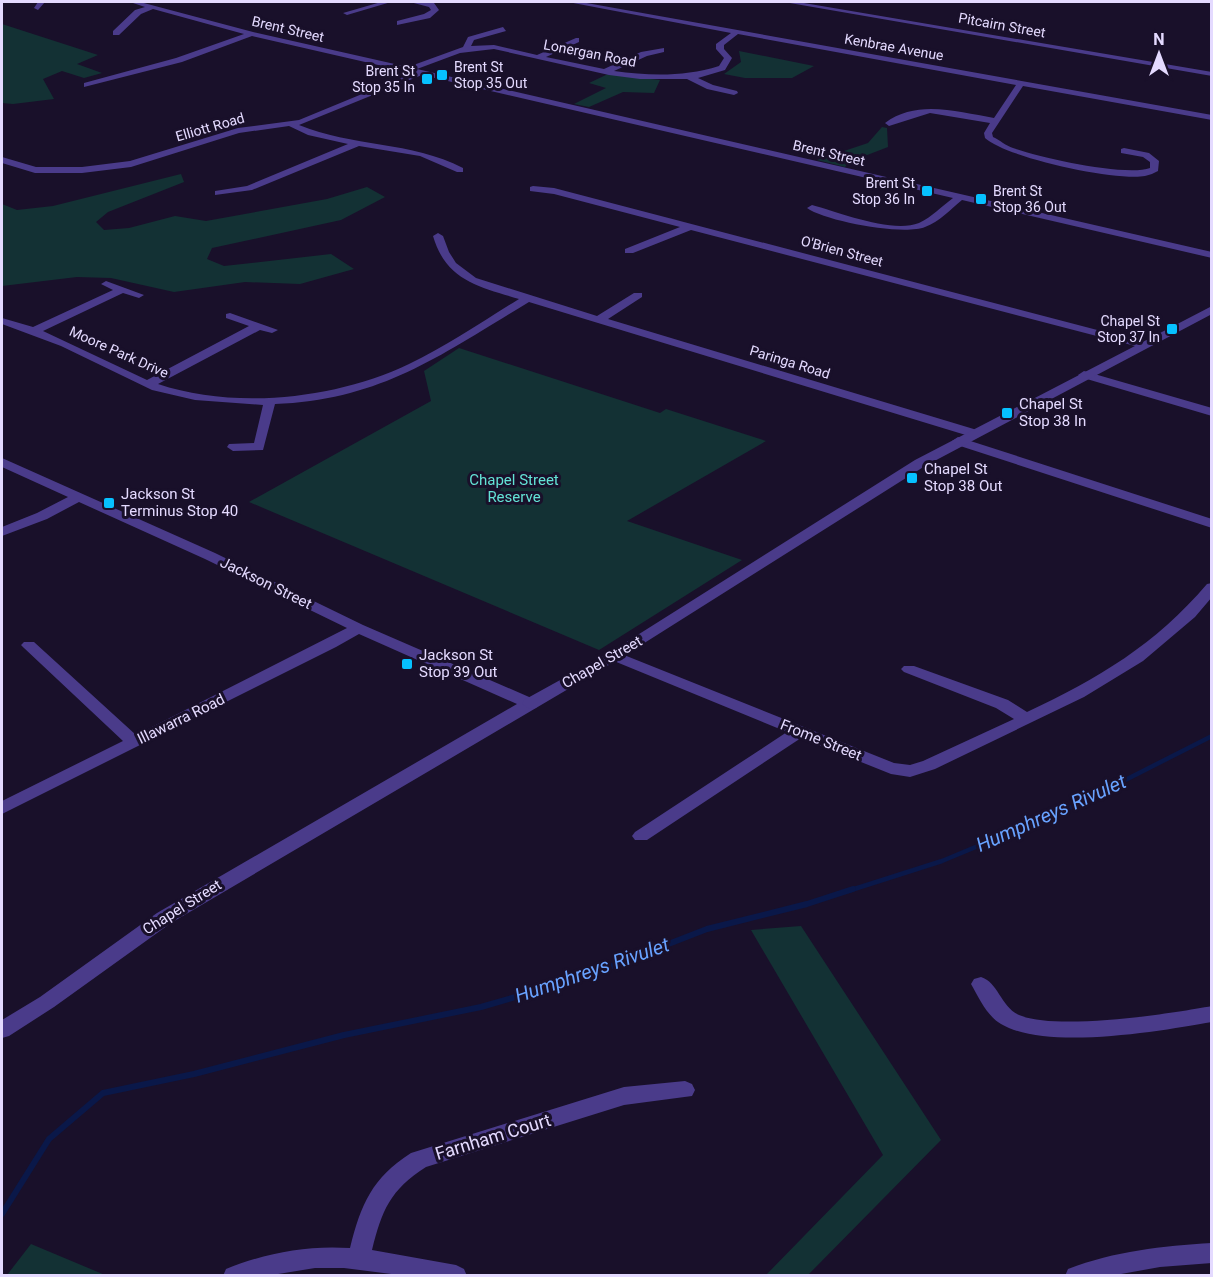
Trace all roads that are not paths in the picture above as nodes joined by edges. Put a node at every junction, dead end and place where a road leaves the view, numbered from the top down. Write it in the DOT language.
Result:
graph roads {
  1 [pos="135,2"];
  2 [pos="387,2"];
  3 [pos="413,2"];
  4 [pos="572,2"];
  5 [pos="788,2"];
  6 [pos="152,7"];
  7 [pos="347,13"];
  8 [pos="400,23"];
  9 [pos="502,29"];
  10 [pos="737,32"];
  11 [pos="116,33"];
  12 [pos="252,34"];
  13 [pos="576,40"];
  14 [pos="467,47"];
  15 [pos="661,50"];
  16 [pos="539,57"];
  17 [pos="406,70"];
  18 [pos="607,71"];
  19 [pos="419,73"];
  20 [pos="1212,74"];
  21 [pos="690,77"];
  22 [pos="87,81"];
  23 [pos="1021,83"];
  24 [pos="734,93"];
  25 [pos="1212,118"];
  26 [pos="995,121"];
  27 [pos="889,123"];
  28 [pos="292,125"];
  29 [pos="358,143"];
  30 [pos="1124,151"];
  31 [pos="2,160"];
  32 [pos="460,170"];
  33 [pos="533,189"];
  34 [pos="218,193"];
  35 [pos="960,197"];
  36 [pos="812,208"];
  37 [pos="691,226"];
  38 [pos="438,236"];
  39 [pos="629,251"];
  40 [pos="1212,255"];
  41 [pos="106,284"];
  42 [pos="121,290"];
  43 [pos="139,295"];
  44 [pos="638,295"];
  45 [pos="527,299"];
  46 [pos="1212,309"];
  47 [pos="4,316"];
  48 [pos="230,316"];
  49 [pos="598,321"];
  50 [pos="258,326"];
  51 [pos="272,330"];
  52 [pos="34,331"];
  53 [pos="1143,345"];
  54 [pos="1084,375"];
  55 [pos="148,384"];
  56 [pos="270,400"];
  57 [pos="1212,412"];
  58 [pos="973,434"];
  59 [pos="958,441"];
  60 [pos="273,446"];
  61 [pos="233,447"];
  62 [pos="259,447"];
  63 [pos="2,462"];
  64 [pos="78,496"];
  65 [pos="1212,524"];
  66 [pos="2,531"];
  67 [pos="1212,587"];
  68 [pos="358,628"];
  69 [pos="29,645"];
  70 [pos="614,656"];
  71 [pos="909,669"];
  72 [pos="530,704"];
  73 [pos="1026,719"];
  74 [pos="799,732"];
  75 [pos="134,742"];
  76 [pos="2,808"];
  77 [pos="641,836"];
  78 [pos="981,984"];
  79 [pos="1212,1014"];
  80 [pos="2,1030"];
  81 [pos="685,1090"];
  82 [pos="1212,1253"];
  83 [pos="359,1259"];
  84 [pos="234,1275"];
  85 [pos="456,1275"];
  86 [pos="1076,1275"];
  1 -- 6 [label="street, Brent Street"];
  2 -- 7 [label="street"];
  3 -- 8 [label="street"];
  4 -- 10 [label="street, Kenbrae Avenue"];
  5 -- 20 [label="street, Pitcairn Street"];
  6 -- 11 [label="street"];
  6 -- 12 [label="street, Brent Street"];
  9 -- 14 [label="street"];
  10 -- 21 [label="street, Lonergan Road"];
  10 -- 23 [label="street, Kenbrae Avenue"];
  12 -- 17 [label="street, Brent Street"];
  12 -- 22 [label="street"];
  13 -- 16 [label="street"];
  14 -- 16 [label="street, Lonergan Road"];
  14 -- 17 [label="street, Lonergan Road"];
  15 -- 18 [label="street"];
  16 -- 18 [label="street, Lonergan Road"];
  17 -- 19 [label="street, Brent Street"];
  18 -- 21 [label="street, Lonergan Road"];
  19 -- 28 [label="street, Elliott Road"];
  19 -- 35 [label="street, Brent Street"];
  21 -- 24 [label="street"];
  23 -- 25 [label="street, Kenbrae Avenue"];
  23 -- 26 [label="street"];
  26 -- 27 [label="street"];
  26 -- 30 [label="street"];
  28 -- 29 [label="street"];
  28 -- 31 [label="street, Elliott Road"];
  29 -- 32 [label="street"];
  29 -- 34 [label="street"];
  33 -- 37 [label="street, O'Brien Street"];
  35 -- 36 [label="street"];
  35 -- 40 [label="street, Brent Street"];
  37 -- 39 [label="street"];
  37 -- 53 [label="street, O'Brien Street"];
  38 -- 45 [label="street, Paringa Road"];
  41 -- 42 [label="street"];
  42 -- 43 [label="street"];
  42 -- 52 [label="street"];
  44 -- 49 [label="street"];
  45 -- 49 [label="street, Paringa Road"];
  45 -- 56 [label="street, Moore Park Drive"];
  46 -- 53 [label="street, Chapel Street"];
  47 -- 52 [label="street, Moore Park Drive"];
  48 -- 50 [label="street"];
  49 -- 58 [label="street, Paringa Road"];
  50 -- 51 [label="street"];
  50 -- 55 [label="street"];
  52 -- 55 [label="street, Moore Park Drive"];
  53 -- 54 [label="street, Chapel Street"];
  54 -- 57 [label="street"];
  54 -- 58 [label="street, Chapel Street"];
  55 -- 56 [label="street, Moore Park Drive"];
  56 -- 62 [label="street"];
  58 -- 59 [label="street, Chapel Street"];
  59 -- 65 [label="street"];
  59 -- 70 [label="street, Chapel Street"];
  60 -- 62 [label="street"];
  61 -- 62 [label="street"];
  63 -- 64 [label="street, Jackson Street"];
  64 -- 66 [label="street"];
  64 -- 68 [label="street, Jackson Street"];
  67 -- 73 [label="street, Frome Street"];
  68 -- 72 [label="street, Jackson Street"];
  68 -- 75 [label="street, Illawarra Road"];
  69 -- 75 [label="street"];
  70 -- 72 [label="street, Chapel Street"];
  70 -- 74 [label="street, Frome Street"];
  71 -- 73 [label="street"];
  72 -- 80 [label="street, Chapel Street"];
  73 -- 74 [label="street, Frome Street"];
  74 -- 77 [label="street"];
  75 -- 76 [label="street, Illawarra Road"];
  78 -- 79 [label="street"];
  81 -- 83 [label="street, Farnham Court"];
  82 -- 86 [label="street"];
  83 -- 84 [label="street"];
  83 -- 85 [label="street"];
}
